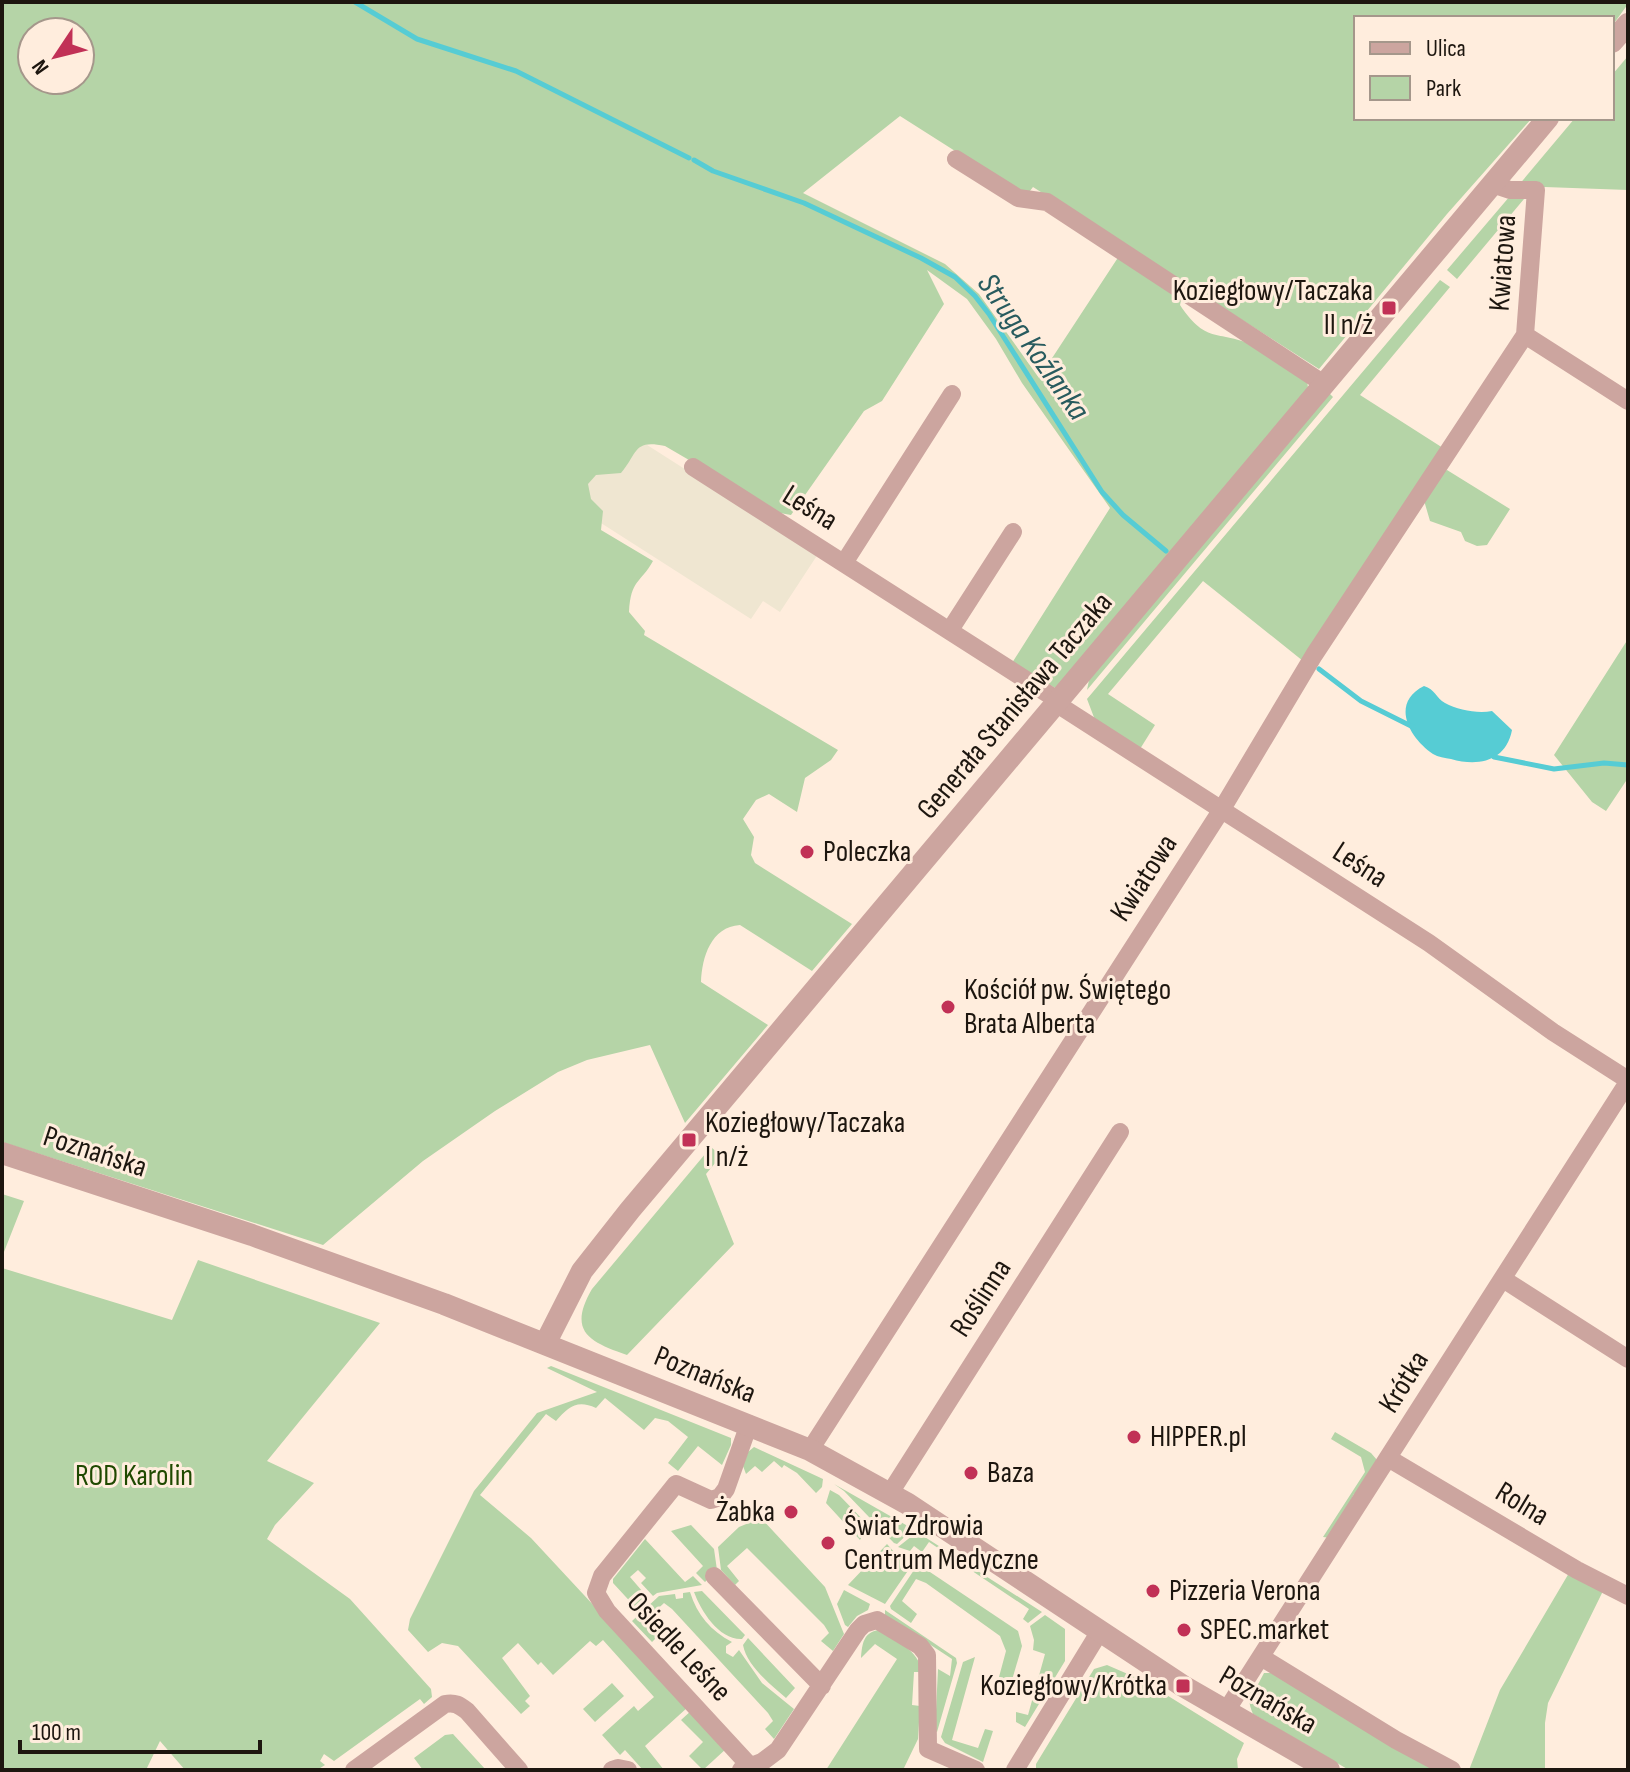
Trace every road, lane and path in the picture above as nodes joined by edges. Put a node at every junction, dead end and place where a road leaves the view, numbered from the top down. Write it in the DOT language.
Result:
graph roads {
  1 [pos="1546,120"];
  2 [pos="956,159"];
  3 [pos="1492,184"];
  4 [pos="1525,335"];
  5 [pos="1324,384"];
  6 [pos="952,394"];
  7 [pos="1628,401"];
  8 [pos="693,467"];
  9 [pos="1013,532"];
  10 [pos="844,563"];
  11 [pos="950,630"];
  12 [pos="1058,702"];
  13 [pos="1222,809"];
  14 [pos="1628,1081"];
  15 [pos="1120,1132"];
  16 [pos="2,1153"];
  17 [pos="1503,1279"];
  18 [pos="545,1344"];
  19 [pos="1628,1359"];
  20 [pos="749,1424"];
  21 [pos="810,1450"];
  22 [pos="1388,1458"];
  23 [pos="890,1493"];
  24 [pos="714,1576"];
  25 [pos="1628,1596"];
  26 [pos="1100,1631"];
  27 [pos="1261,1657"];
  28 [pos="822,1686"];
  29 [pos="1226,1711"];
  30 [pos="746,1768"];
  31 [pos="354,1770"];
  32 [pos="519,1770"];
  33 [pos="612,1770"];
  34 [pos="628,1770"];
  35 [pos="976,1770"];
  36 [pos="1015,1770"];
  37 [pos="1329,1770"];
  38 [pos="1452,1770"];
  1 -- 3 [label="street, Generała Stanisława Taczaka"];
  2 -- 5 [label="street"];
  3 -- 4 [label="street, Kwiatowa"];
  3 -- 5 [label="street, Generała Stanisława Taczaka"];
  4 -- 7 [label="street, Kwiatowa"];
  4 -- 13 [label="street, Kwiatowa"];
  5 -- 12 [label="street, Generała Stanisława Taczaka"];
  6 -- 10 [label="street"];
  8 -- 10 [label="street, Leśna"];
  9 -- 11 [label="street"];
  10 -- 11 [label="street, Leśna"];
  11 -- 12 [label="street, Leśna"];
  12 -- 13 [label="street, Leśna"];
  12 -- 18 [label="street, Generała Stanisława Taczaka"];
  13 -- 14 [label="street, Leśna"];
  13 -- 21 [label="street, Kwiatowa"];
  14 -- 17 [label="street, Krótka"];
  15 -- 23 [label="street, Roślinna"];
  16 -- 18 [label="street, Poznańska"];
  17 -- 19 [label="street"];
  17 -- 22 [label="street, Krótka"];
  18 -- 20 [label="street, Poznańska"];
  20 -- 21 [label="street, Poznańska"];
  20 -- 30 [label="street, Osiedle Leśne"];
  21 -- 23 [label="street, Poznańska"];
  22 -- 25 [label="street, Rolna"];
  22 -- 27 [label="street, Krótka"];
  23 -- 26 [label="street, Poznańska"];
  24 -- 28 [label="street"];
  26 -- 29 [label="street, Poznańska"];
  26 -- 36 [label="street"];
  27 -- 29 [label="street, Krótka"];
  27 -- 38 [label="street"];
  28 -- 30 [label="street, Osiedle Leśne"];
  28 -- 35 [label="street, Osiedle Leśne"];
  29 -- 37 [label="street, Poznańska"];
  31 -- 32 [label="street"];
  33 -- 34 [label="street"];
}
